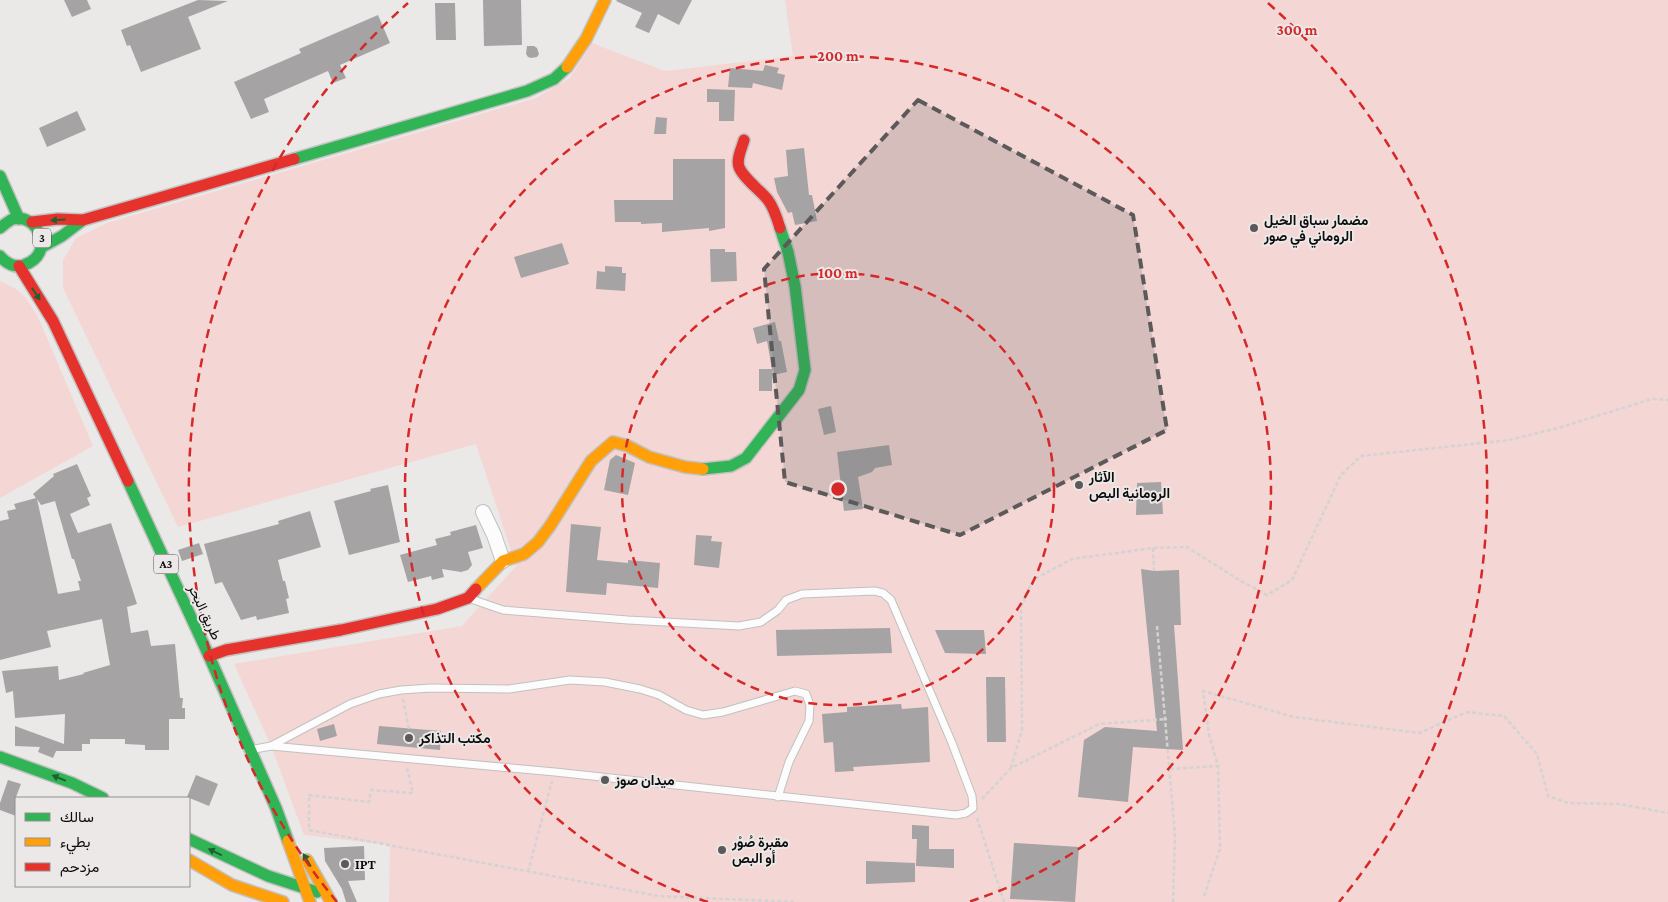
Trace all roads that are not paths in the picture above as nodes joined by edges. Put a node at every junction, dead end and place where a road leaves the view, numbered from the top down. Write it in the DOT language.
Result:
graph roads {
  1 [pos="605,0"];
  2 [pos="744,140"];
  3 [pos="0,176"];
  4 [pos="19,219"];
  5 [pos="83,220"];
  6 [pos="1,222"];
  7 [pos="32,222"];
  8 [pos="42,249"];
  9 [pos="1,258"];
  10 [pos="19,266"];
  11 [pos="45,268"];
  12 [pos="50,294"];
  13 [pos="53,321"];
  14 [pos="483,512"];
  15 [pos="504,561"];
  16 [pos="468,598"];
  17 [pos="209,656"];
  18 [pos="271,746"];
  19 [pos="250,750"];
  20 [pos="4,764"];
  21 [pos="75,797"];
  22 [pos="102,797"];
  23 [pos="778,797"];
  24 [pos="276,808"];
  25 [pos="190,840"];
  26 [pos="190,861"];
  27 [pos="305,889"];
  28 [pos="329,898"];
  29 [pos="283,902"];
  30 [pos="310,902"];
  1 -- 5 [label="main road"];
  2 -- 15 [label="main road"];
  3 -- 4 [label="main road"];
  4 -- 6 [label="main road, 3"];
  4 -- 7 [label="main road, 3"];
  5 -- 7 [label="main road, one-way"];
  5 -- 8 [label="main road"];
  7 -- 8 [label="main road, 3"];
  8 -- 10 [label="main road, 3"];
  8 -- 11 [label="main road"];
  9 -- 10 [label="main road"];
  10 -- 13 [label="main road, طريق البحر / A3, one-way"];
  12 -- 13 [label="main road, طريق البحر / A3"];
  13 -- 17 [label="main road, طريق البحر / A3"];
  14 -- 15 [label="street"];
  15 -- 16 [label="main road"];
  16 -- 17 [label="main road"];
  16 -- 23 [label="lane"];
  17 -- 19 [label="main road, طريق البحر / A3"];
  18 -- 19 [label="lane"];
  18 -- 23 [label="lane"];
  18 -- 23 [label="lane"];
  19 -- 24 [label="main road, طريق البحر / A3"];
  20 -- 21 [label="main road"];
  22 -- 20 [label="main road, one-way"];
  24 -- 27 [label="main road, طريق البحر / A3"];
  28 -- 24 [label="main road, طريق البحر / A3, one-way"];
  27 -- 25 [label="main road, one-way"];
  26 -- 29 [label="main road"];
  27 -- 28 [label="main road"];
  27 -- 30 [label="main road, طريق البحر / A3"];
}
